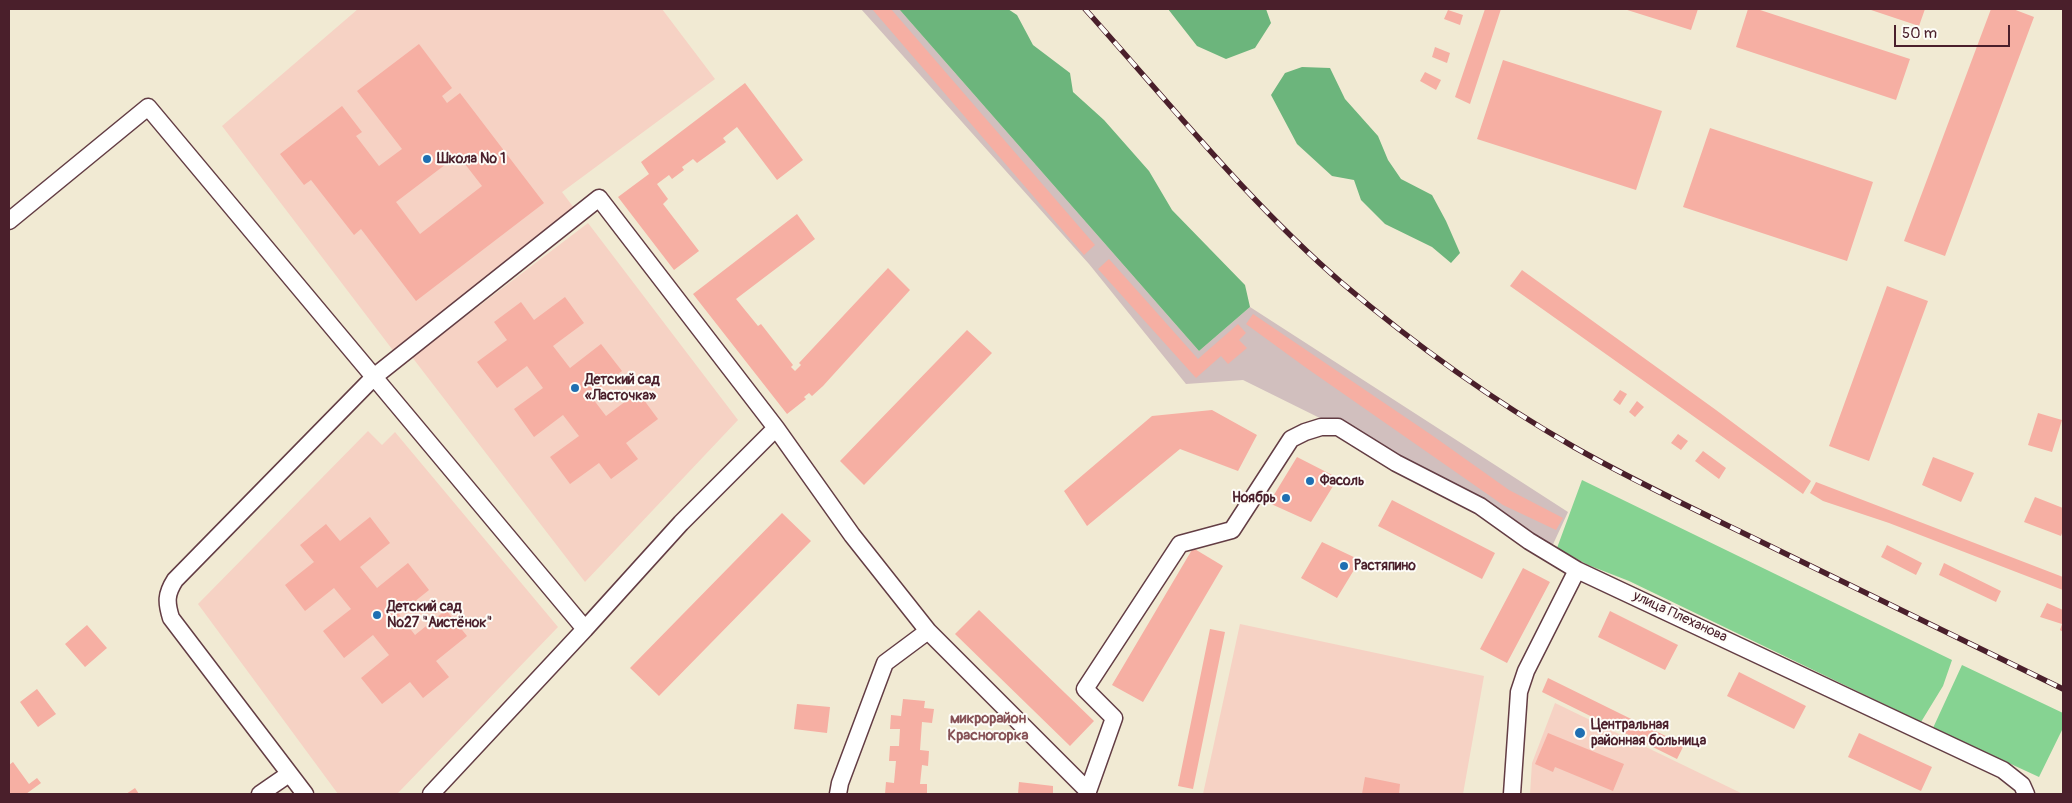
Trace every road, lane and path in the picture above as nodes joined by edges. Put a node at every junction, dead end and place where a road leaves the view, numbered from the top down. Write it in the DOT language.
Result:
graph roads {
  1 [pos="9,221"];
  2 [pos="375,376"];
  3 [pos="776,428"];
  4 [pos="1577,570"];
  5 [pos="585,630"];
  6 [pos="928,631"];
  7 [pos="289,774"];
  8 [pos="1087,793"];
  9 [pos="260,794"];
  10 [pos="305,794"];
  11 [pos="431,794"];
  12 [pos="838,794"];
  13 [pos="1512,794"];
  14 [pos="2026,794"];
  1 -- 2 [label="street"];
  2 -- 3 [label="street"];
  2 -- 5 [label="street"];
  2 -- 7 [label="street"];
  3 -- 5 [label="street"];
  3 -- 6 [label="street"];
  4 -- 8 [label="street, улица Плеханова"];
  4 -- 13 [label="street"];
  4 -- 14 [label="street, улица Плеханова"];
  5 -- 11 [label="street"];
  6 -- 8 [label="street"];
  6 -- 12 [label="street"];
  7 -- 9 [label="street"];
  7 -- 10 [label="street"];
}
